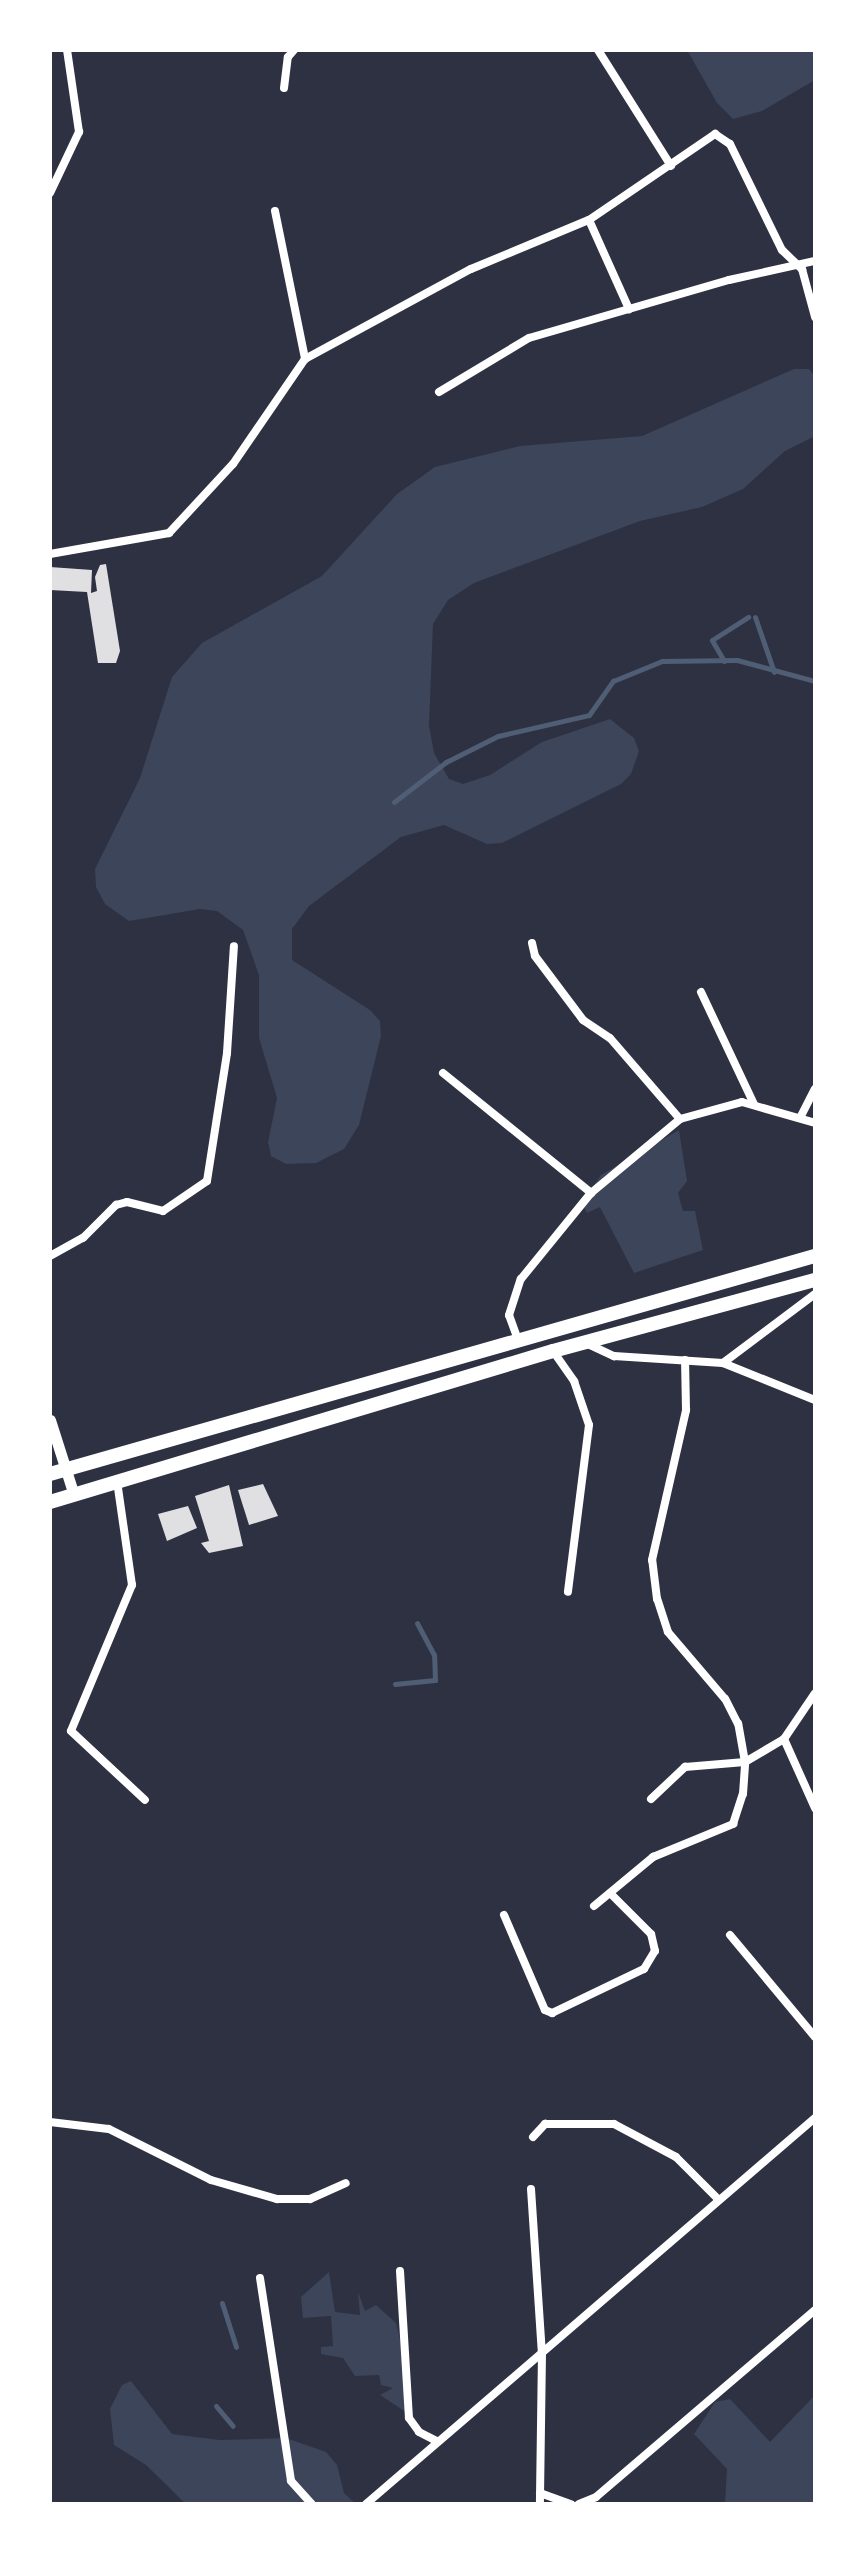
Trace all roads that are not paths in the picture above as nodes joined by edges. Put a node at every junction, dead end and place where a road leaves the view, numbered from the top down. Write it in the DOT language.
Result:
graph roads {
  1 [pos="294,50"];
  2 [pos="598,50"];
  3 [pos="70,52"];
  4 [pos="284,88"];
  5 [pos="671,166"];
  6 [pos="50,193"];
  7 [pos="275,211"];
  8 [pos="589,220"];
  9 [pos="815,261"];
  10 [pos="796,263"];
  11 [pos="629,309"];
  12 [pos="815,317"];
  13 [pos="305,359"];
  14 [pos="439,392"];
  15 [pos="50,554"];
  16 [pos="532,943"];
  17 [pos="234,946"];
  18 [pos="701,992"];
  19 [pos="443,1073"];
  20 [pos="815,1089"];
  21 [pos="754,1104"];
  22 [pos="801,1116"];
  23 [pos="680,1119"];
  24 [pos="815,1123"];
  25 [pos="591,1193"];
  26 [pos="50,1256"];
  27 [pos="815,1256"];
  28 [pos="815,1280"];
  29 [pos="815,1294"];
  30 [pos="517,1337"];
  31 [pos="588,1344"];
  32 [pos="553,1351"];
  33 [pos="685,1360"];
  34 [pos="723,1363"];
  35 [pos="815,1400"];
  36 [pos="50,1420"];
  37 [pos="65,1468"];
  38 [pos="50,1474"];
  39 [pos="117,1481"];
  40 [pos="73,1492"];
  41 [pos="50,1502"];
  42 [pos="568,1592"];
  43 [pos="815,1693"];
  44 [pos="784,1739"];
  45 [pos="745,1762"];
  46 [pos="651,1799"];
  47 [pos="145,1800"];
  48 [pos="815,1808"];
  49 [pos="610,1893"];
  50 [pos="594,1906"];
  51 [pos="504,1915"];
  52 [pos="730,1935"];
  53 [pos="815,2037"];
  54 [pos="815,2118"];
  55 [pos="50,2122"];
  56 [pos="533,2137"];
  57 [pos="346,2183"];
  58 [pos="531,2189"];
  59 [pos="718,2199"];
  60 [pos="400,2271"];
  61 [pos="260,2278"];
  62 [pos="815,2310"];
  63 [pos="542,2353"];
  64 [pos="437,2441"];
  65 [pos="540,2493"];
  66 [pos="312,2504"];
  67 [pos="366,2504"];
  68 [pos="540,2504"];
  69 [pos="571,2504"];
  70 [pos="579,2504"];
  1 -- 4 [label="street"];
  2 -- 5 [label="street"];
  3 -- 6 [label="street"];
  5 -- 8 [label="street"];
  5 -- 10 [label="street"];
  7 -- 13 [label="street"];
  8 -- 11 [label="street"];
  8 -- 13 [label="street"];
  9 -- 10 [label="street"];
  10 -- 11 [label="street"];
  10 -- 12 [label="street"];
  11 -- 14 [label="street"];
  13 -- 15 [label="street"];
  16 -- 23 [label="street"];
  17 -- 26 [label="street"];
  18 -- 21 [label="street"];
  19 -- 25 [label="street"];
  20 -- 22 [label="street"];
  21 -- 22 [label="street"];
  21 -- 23 [label="street"];
  22 -- 24 [label="street"];
  23 -- 25 [label="street"];
  25 -- 30 [label="street"];
  27 -- 30 [label="highway"];
  28 -- 31 [label="highway"];
  29 -- 34 [label="street"];
  30 -- 37 [label="highway"];
  31 -- 32 [label="highway"];
  31 -- 33 [label="street"];
  32 -- 39 [label="highway"];
  32 -- 42 [label="street"];
  33 -- 34 [label="street"];
  33 -- 45 [label="street"];
  34 -- 35 [label="street"];
  36 -- 37 [label="main road"];
  37 -- 38 [label="highway"];
  37 -- 40 [label="main road"];
  39 -- 40 [label="highway"];
  39 -- 47 [label="street"];
  40 -- 41 [label="highway"];
  43 -- 44 [label="street"];
  44 -- 45 [label="street"];
  44 -- 48 [label="street"];
  45 -- 46 [label="street"];
  45 -- 49 [label="street"];
  49 -- 50 [label="street"];
  49 -- 51 [label="street"];
  52 -- 53 [label="street"];
  54 -- 59 [label="street"];
  55 -- 57 [label="street"];
  56 -- 59 [label="street"];
  58 -- 63 [label="street"];
  59 -- 63 [label="street"];
  60 -- 64 [label="street"];
  61 -- 66 [label="street"];
  62 -- 70 [label="street"];
  63 -- 64 [label="street"];
  63 -- 65 [label="street"];
  64 -- 67 [label="street"];
  65 -- 68 [label="street"];
  65 -- 69 [label="street"];
}
